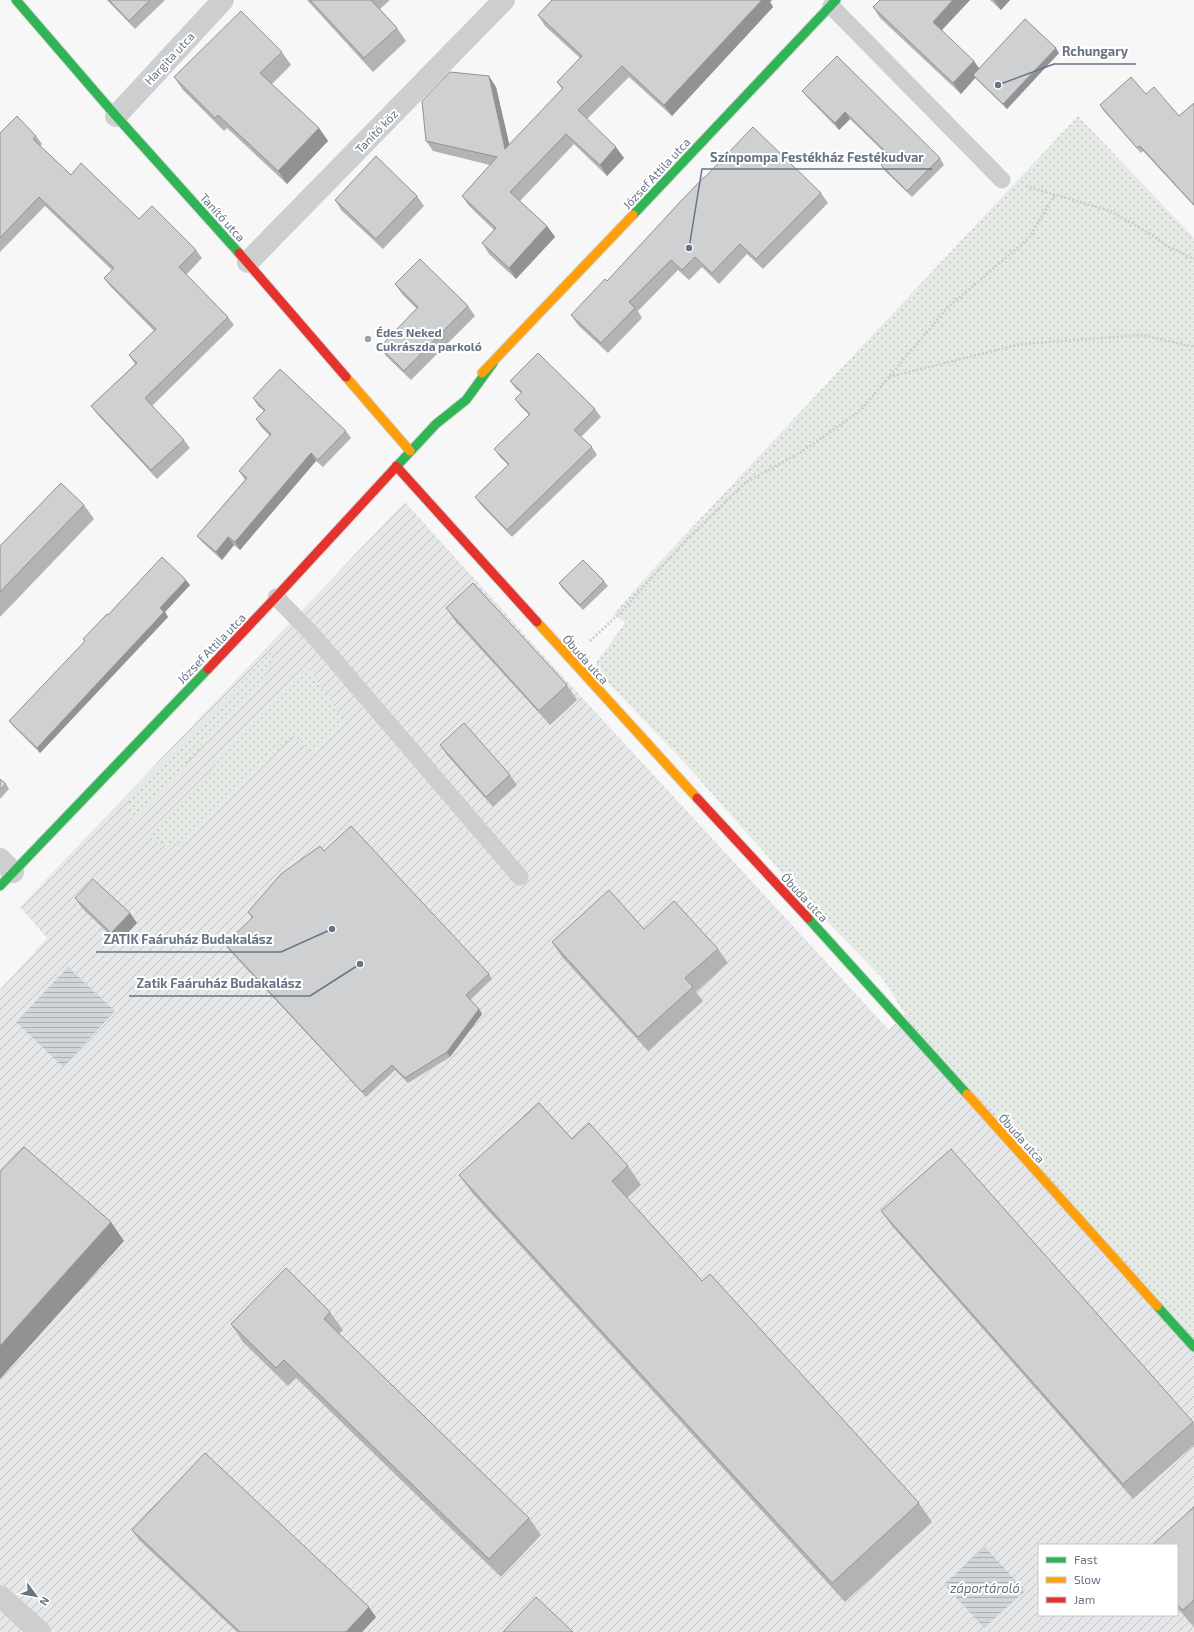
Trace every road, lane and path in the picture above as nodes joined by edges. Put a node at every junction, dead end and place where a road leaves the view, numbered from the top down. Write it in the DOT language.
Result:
graph roads {
  1 [pos="16,0"];
  2 [pos="223,0"];
  3 [pos="504,0"];
  4 [pos="833,3"];
  5 [pos="116,116"];
  6 [pos="1002,180"];
  7 [pos="1055,194"];
  8 [pos="1194,259"];
  9 [pos="248,262"];
  10 [pos="1194,347"];
  11 [pos="888,378"];
  12 [pos="410,451"];
  13 [pos="396,466"];
  14 [pos="276,597"];
  15 [pos="572,662"];
  16 [pos="4,872"];
  17 [pos="520,877"];
  18 [pos="1194,1347"];
  19 [pos="0,1596"];
  20 [pos="40,1632"];
  1 -- 5 [label="street, Tanító utca"];
  2 -- 5 [label="street, Hargita utca"];
  3 -- 9 [label="street, Tanító köz"];
  4 -- 6 [label="lane"];
  4 -- 12 [label="street, József Attila utca"];
  5 -- 9 [label="street, Tanító utca"];
  6 -- 7 [label="path"];
  7 -- 8 [label="path"];
  7 -- 11 [label="path"];
  9 -- 12 [label="street, Tanító utca"];
  10 -- 11 [label="path"];
  11 -- 15 [label="path"];
  12 -- 13 [label="street, József Attila utca"];
  13 -- 14 [label="street, József Attila utca"];
  13 -- 15 [label="street, Óbuda utca"];
  14 -- 16 [label="street, József Attila utca"];
  14 -- 17 [label="lane"];
  15 -- 18 [label="street, Óbuda utca"];
  19 -- 20 [label="street"];
}
